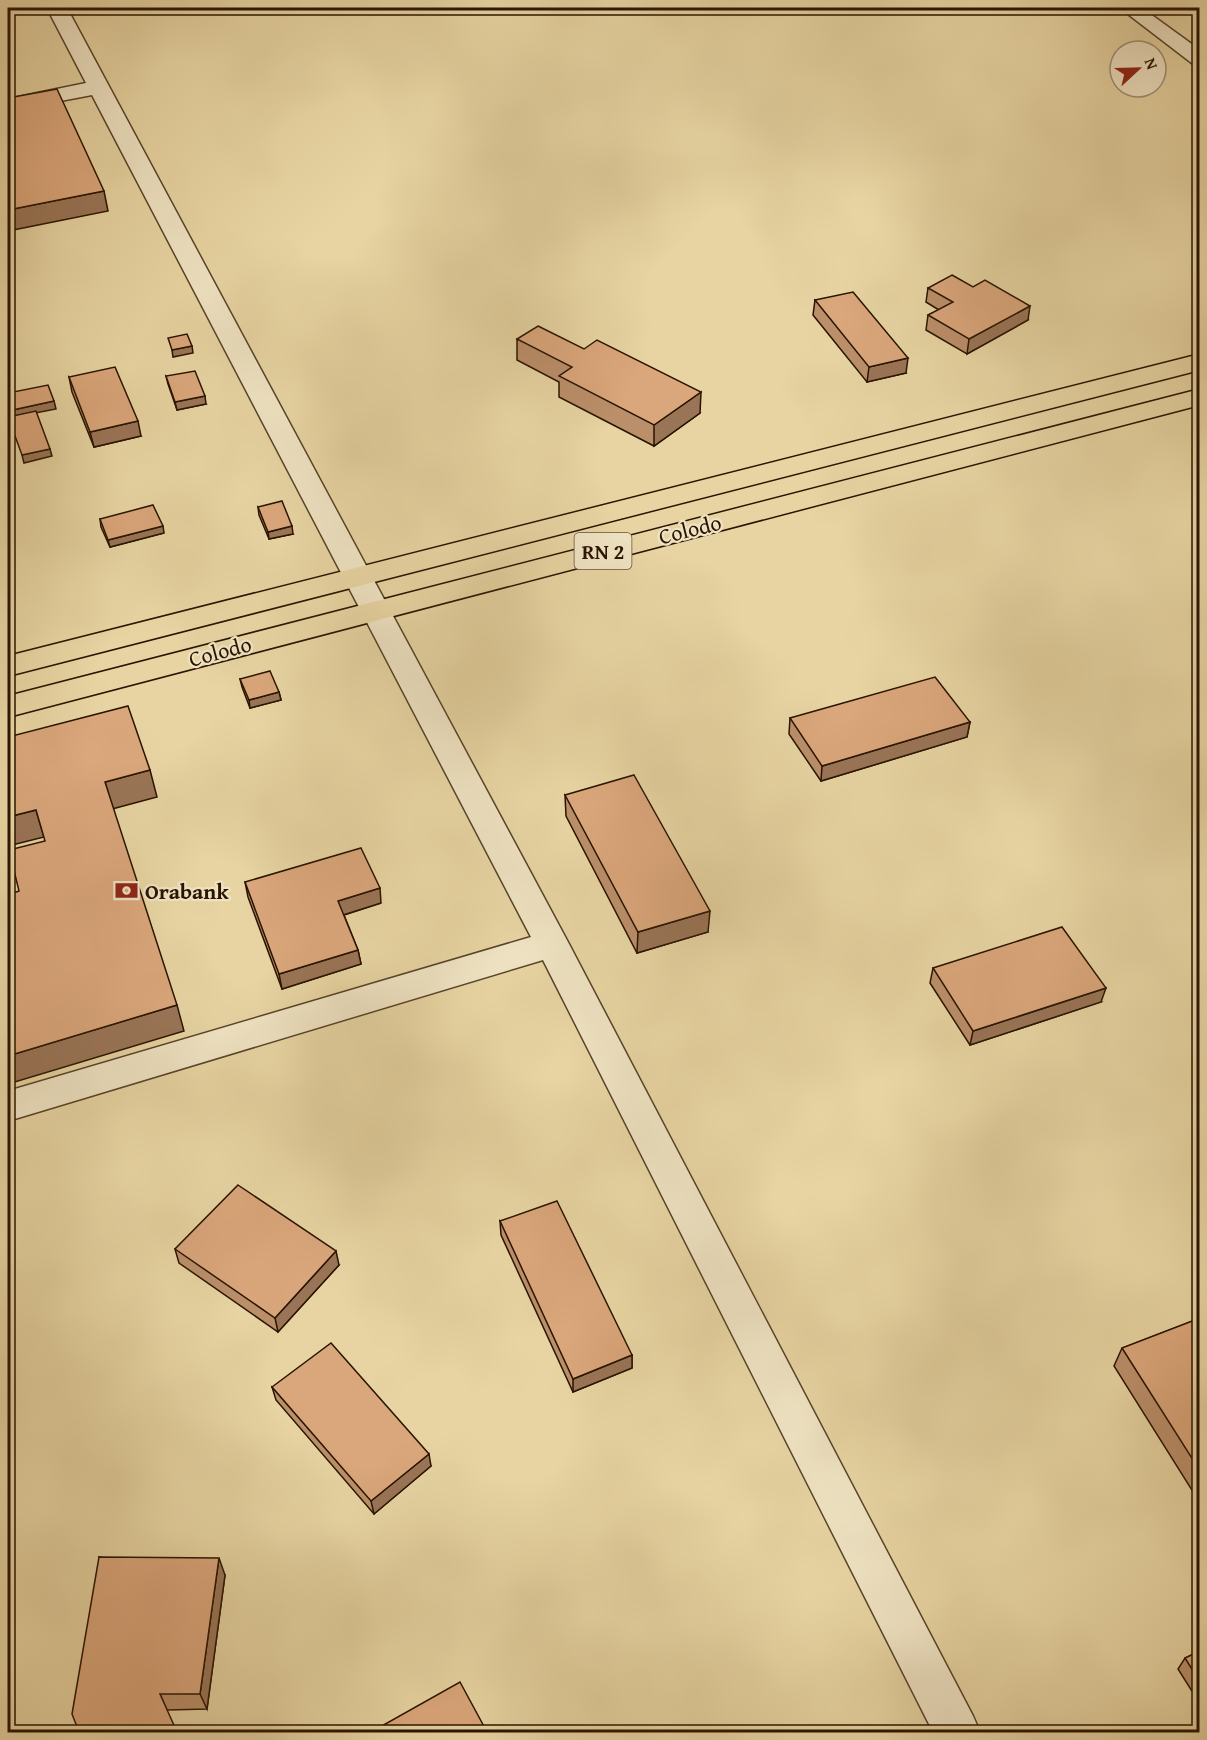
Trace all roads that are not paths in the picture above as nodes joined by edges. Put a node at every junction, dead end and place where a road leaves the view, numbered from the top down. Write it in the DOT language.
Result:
graph roads {
  1 [pos="57,8"];
  2 [pos="1130,8"];
  3 [pos="1200,60"];
  4 [pos="99,87"];
  5 [pos="8,105"];
  6 [pos="1200,362"];
  7 [pos="1200,397"];
  8 [pos="359,575"];
  9 [pos="377,609"];
  10 [pos="8,666"];
  11 [pos="8,707"];
  12 [pos="552,944"];
  13 [pos="8,1106"];
  14 [pos="957,1732"];
  1 -- 4 [label="street"];
  2 -- 3 [label="street"];
  4 -- 5 [label="street"];
  4 -- 8 [label="street"];
  6 -- 8 [label="main road, Colodo / RN 2"];
  7 -- 9 [label="main road, Colodo / RN 2"];
  8 -- 9 [label="street"];
  8 -- 10 [label="main road, Colodo / RN 2"];
  9 -- 11 [label="main road, Colodo / RN 2"];
  9 -- 12 [label="street"];
  12 -- 13 [label="street"];
  12 -- 14 [label="street"];
}
